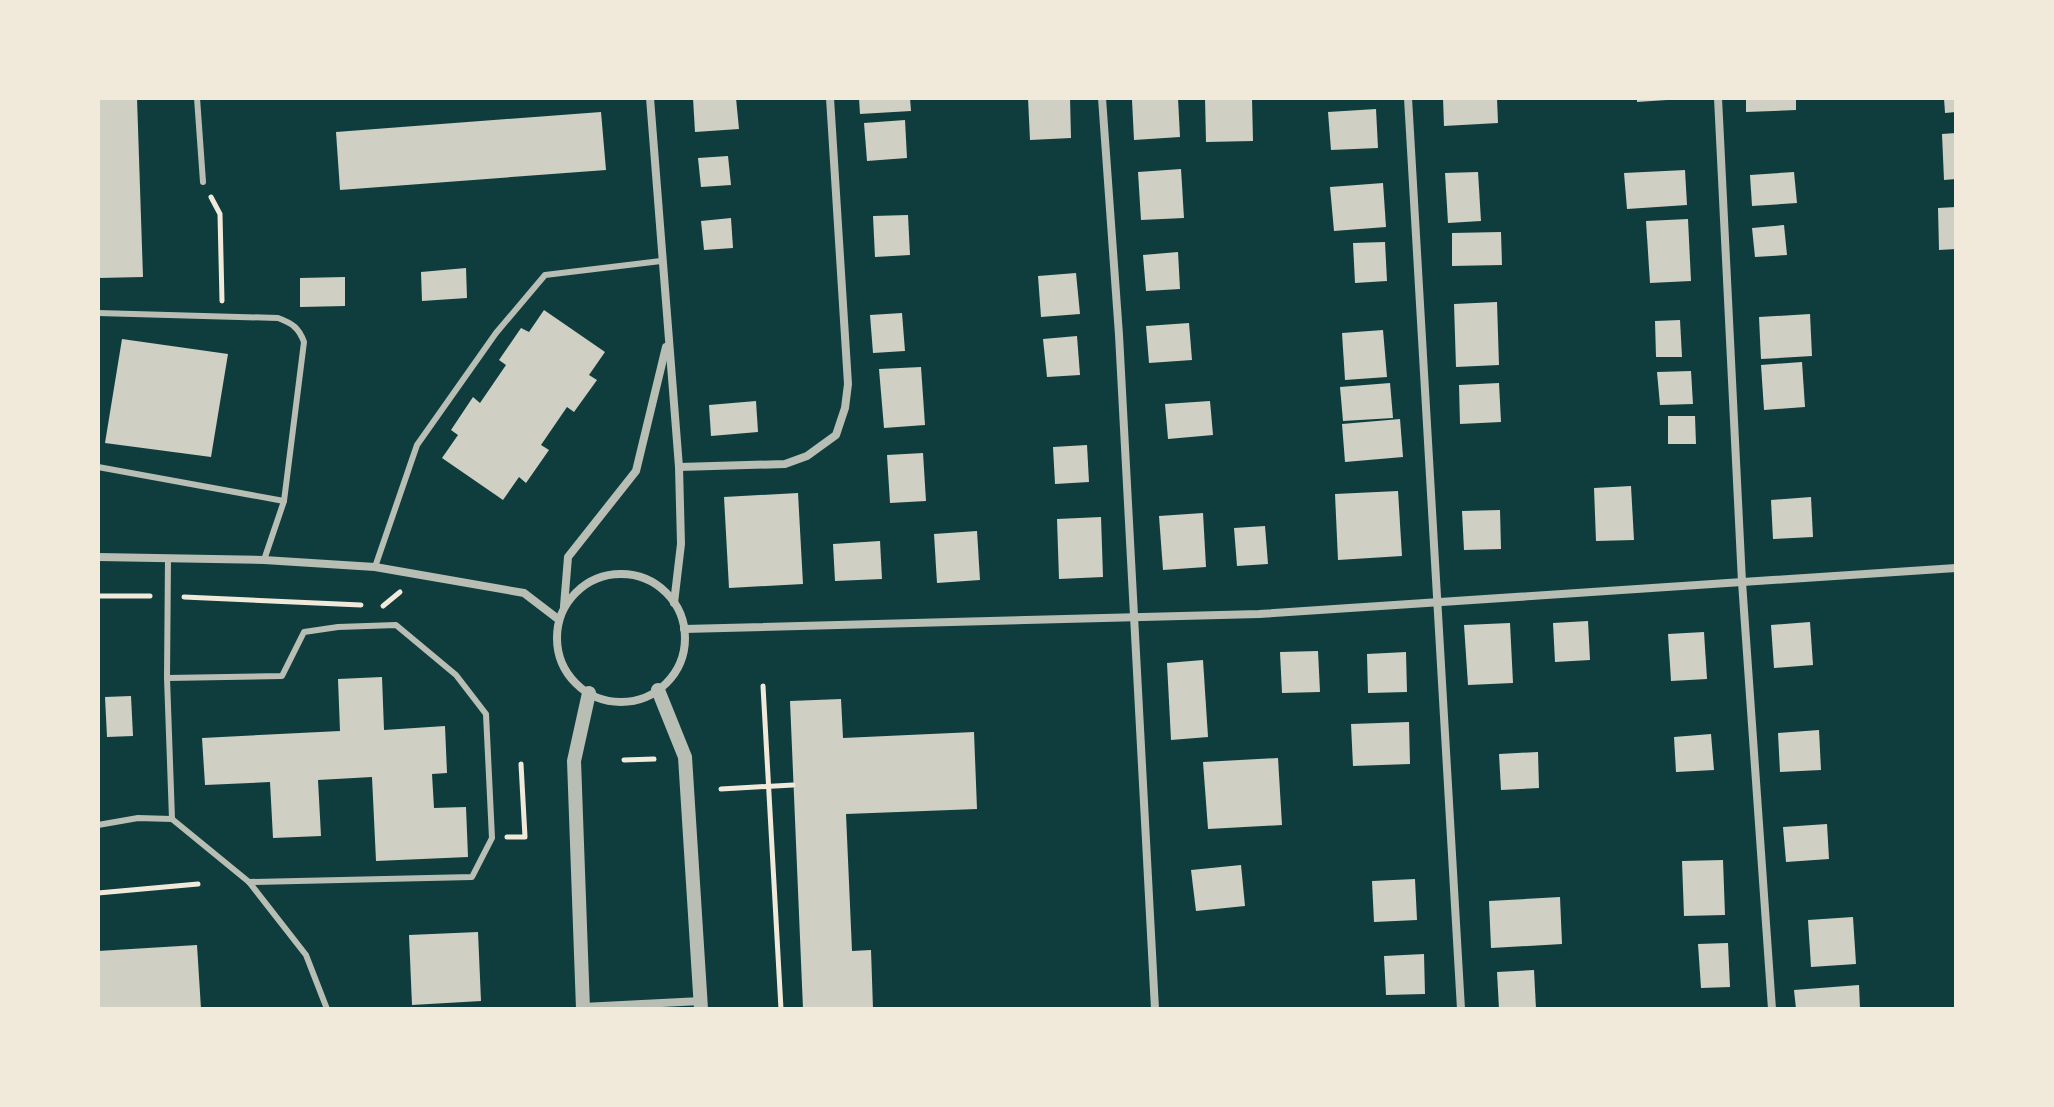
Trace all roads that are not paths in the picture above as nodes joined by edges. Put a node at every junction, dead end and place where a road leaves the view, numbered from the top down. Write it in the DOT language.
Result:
graph roads {
  1 [pos="197,98"];
  2 [pos="650,98"];
  3 [pos="830,98"];
  4 [pos="1102,98"];
  5 [pos="1408,98"];
  6 [pos="1718,98"];
  7 [pos="203,182"];
  8 [pos="661,261"];
  9 [pos="98,313"];
  10 [pos="668,339"];
  11 [pos="98,467"];
  12 [pos="679,467"];
  13 [pos="284,501"];
  14 [pos="98,557"];
  15 [pos="168,558"];
  16 [pos="264,560"];
  17 [pos="375,567"];
  18 [pos="1956,568"];
  19 [pos="1742,582"];
  20 [pos="1436,602"];
  21 [pos="674,603"];
  22 [pos="564,607"];
  23 [pos="1135,616"];
  24 [pos="558,619"];
  25 [pos="684,629"];
  26 [pos="167,678"];
  27 [pos="658,690"];
  28 [pos="589,693"];
  29 [pos="172,819"];
  30 [pos="98,825"];
  31 [pos="249,882"];
  32 [pos="701,1005"];
  33 [pos="583,1008"];
  34 [pos="327,1009"];
  35 [pos="1155,1009"];
  36 [pos="1461,1009"];
  37 [pos="1772,1009"];
  1 -- 7 [label="lane"];
  2 -- 8 [label="street"];
  3 -- 12 [label="street"];
  4 -- 23 [label="street"];
  5 -- 20 [label="street"];
  6 -- 19 [label="street"];
  8 -- 10 [label="street"];
  8 -- 17 [label="lane"];
  9 -- 13 [label="lane"];
  10 -- 12 [label="street"];
  10 -- 22 [label="street"];
  11 -- 13 [label="lane"];
  12 -- 21 [label="street"];
  13 -- 16 [label="lane"];
  14 -- 15 [label="street"];
  15 -- 16 [label="street"];
  15 -- 26 [label="lane"];
  16 -- 17 [label="street"];
  17 -- 24 [label="street"];
  18 -- 19 [label="street"];
  19 -- 20 [label="street"];
  19 -- 37 [label="street"];
  20 -- 23 [label="street"];
  20 -- 36 [label="street"];
  21 -- 22 [label="street"];
  21 -- 25 [label="street"];
  22 -- 24 [label="street"];
  23 -- 25 [label="street"];
  23 -- 35 [label="street"];
  24 -- 28 [label="street"];
  25 -- 27 [label="street"];
  26 -- 29 [label="lane"];
  26 -- 31 [label="lane"];
  27 -- 28 [label="street"];
  27 -- 32 [label="street"];
  28 -- 33 [label="street"];
  29 -- 30 [label="lane"];
  29 -- 31 [label="lane"];
  31 -- 34 [label="lane"];
  32 -- 33 [label="street"];
}
